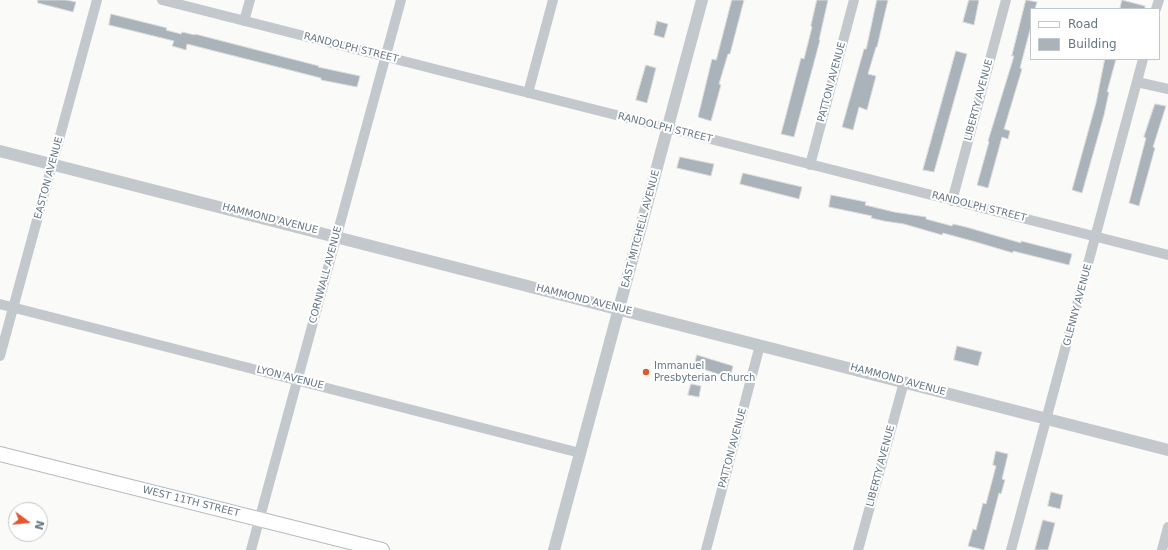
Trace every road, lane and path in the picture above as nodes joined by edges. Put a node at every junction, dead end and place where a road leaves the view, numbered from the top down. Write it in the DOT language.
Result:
graph roads {
  1 [pos="97,0"];
  2 [pos="162,0"];
  3 [pos="250,0"];
  4 [pos="401,0"];
  5 [pos="553,0"];
  6 [pos="702,0"];
  7 [pos="854,0"];
  8 [pos="1006,0"];
  9 [pos="244,21"];
  10 [pos="385,57"];
  11 [pos="1143,60"];
  12 [pos="1137,82"];
  13 [pos="1168,89"];
  14 [pos="528,93"];
  15 [pos="668,128"];
  16 [pos="0,151"];
  17 [pos="52,164"];
  18 [pos="810,165"];
  19 [pos="952,200"];
  20 [pos="336,236"];
  21 [pos="1096,237"];
  22 [pos="1168,255"];
  23 [pos="0,304"];
  24 [pos="14,307"];
  25 [pos="619,309"];
  26 [pos="760,345"];
  27 [pos="0,356"];
  28 [pos="297,380"];
  29 [pos="904,382"];
  30 [pos="1047,419"];
  31 [pos="1168,450"];
  32 [pos="580,453"];
  33 [pos="0,454"];
  34 [pos="260,519"];
  35 [pos="1168,527"];
  36 [pos="251,550"];
  37 [pos="382,550"];
  38 [pos="554,550"];
  39 [pos="706,550"];
  40 [pos="858,550"];
  41 [pos="1011,550"];
  42 [pos="1162,550"];
  1 -- 17 [label="street, EASTON AVENUE"];
  2 -- 9 [label="street, RANDOLPH STREET"];
  3 -- 9 [label="street"];
  4 -- 10 [label="street, CORNWALL AVENUE"];
  5 -- 14 [label="street"];
  6 -- 15 [label="street, EAST MITCHELL AVENUE"];
  7 -- 18 [label="street, PATTON AVENUE"];
  8 -- 19 [label="street, LIBERTY AVENUE"];
  9 -- 10 [label="street, RANDOLPH STREET"];
  10 -- 14 [label="street, RANDOLPH STREET"];
  10 -- 20 [label="street, CORNWALL AVENUE"];
  11 -- 12 [label="street, GLENNY AVENUE"];
  12 -- 13 [label="street"];
  12 -- 21 [label="street, GLENNY AVENUE"];
  14 -- 15 [label="street, RANDOLPH STREET"];
  15 -- 18 [label="street, RANDOLPH STREET"];
  15 -- 25 [label="street, EAST MITCHELL AVENUE"];
  16 -- 17 [label="street, HAMMOND AVENUE"];
  17 -- 20 [label="street, HAMMOND AVENUE"];
  17 -- 24 [label="street, EASTON AVENUE"];
  18 -- 19 [label="street, RANDOLPH STREET"];
  19 -- 21 [label="street, RANDOLPH STREET"];
  20 -- 25 [label="street, HAMMOND AVENUE"];
  20 -- 28 [label="street, CORNWALL AVENUE"];
  21 -- 22 [label="street, RANDOLPH STREET"];
  21 -- 30 [label="street, GLENNY AVENUE"];
  23 -- 24 [label="street, LYON AVENUE"];
  24 -- 27 [label="street, EASTON AVENUE"];
  24 -- 28 [label="street, LYON AVENUE"];
  25 -- 26 [label="street, HAMMOND AVENUE"];
  25 -- 32 [label="street, EAST MITCHELL AVENUE"];
  26 -- 29 [label="street, HAMMOND AVENUE"];
  26 -- 39 [label="street, PATTON AVENUE"];
  28 -- 32 [label="street, LYON AVENUE"];
  28 -- 34 [label="street, CORNWALL AVENUE"];
  29 -- 30 [label="street, HAMMOND AVENUE"];
  29 -- 40 [label="street, LIBERTY AVENUE"];
  30 -- 31 [label="street, HAMMOND AVENUE"];
  30 -- 41 [label="street, GLENNY AVENUE"];
  32 -- 38 [label="street, EAST MITCHELL AVENUE"];
  33 -- 34 [label="main road, WEST 11TH STREET"];
  34 -- 36 [label="street, CORNWALL AVENUE"];
  34 -- 37 [label="main road, WEST 11TH STREET"];
  35 -- 42 [label="street"];
}
